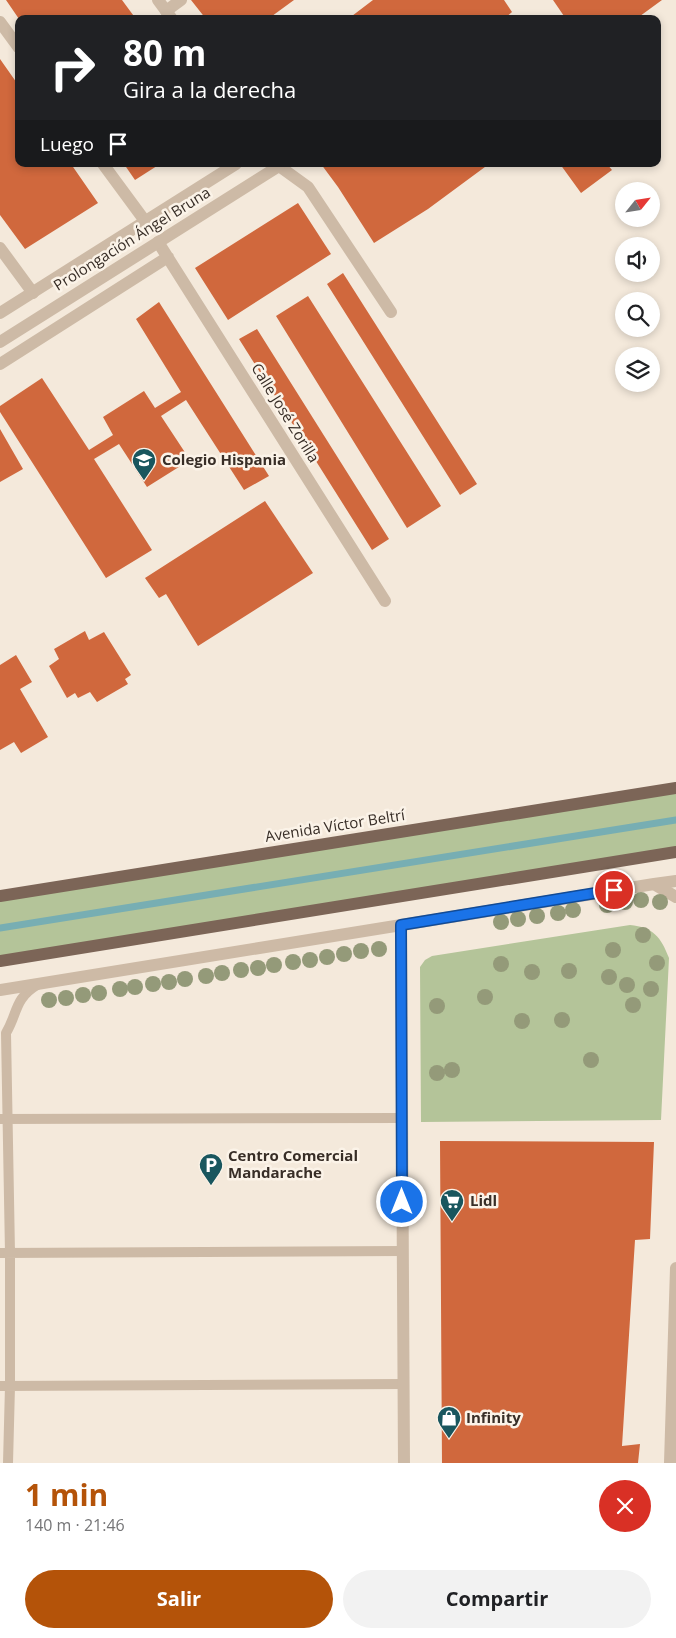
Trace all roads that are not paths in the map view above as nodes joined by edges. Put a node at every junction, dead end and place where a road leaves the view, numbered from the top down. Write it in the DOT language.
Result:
graph roads {
  1 [pos="158,0"];
  2 [pos="181,0"];
  3 [pos="169,15"];
  4 [pos="0,22"];
  5 [pos="15,43"];
  6 [pos="105,167"];
  7 [pos="231,167"];
  8 [pos="275,167"];
  9 [pos="281,167"];
  10 [pos="145,221"];
  11 [pos="158,242"];
  12 [pos="0,248"];
  13 [pos="168,257"];
  14 [pos="32,292"];
  15 [pos="391,312"];
  16 [pos="0,313"];
  17 [pos="0,342"];
  18 [pos="0,364"];
  19 [pos="385,601"];
  20 [pos="676,788"];
  21 [pos="676,852"];
  22 [pos="676,881"];
  23 [pos="654,884"];
  24 [pos="0,896"];
  25 [pos="676,897"];
  26 [pos="401,925"];
  27 [pos="0,961"];
  28 [pos="38,984"];
  29 [pos="0,990"];
  30 [pos="3,1030"];
  31 [pos="403,1118"];
  32 [pos="4,1119"];
  33 [pos="403,1250"];
  34 [pos="5,1253"];
  35 [pos="676,1268"];
  36 [pos="404,1384"];
  37 [pos="5,1386"];
  38 [pos="8,1463"];
  39 [pos="404,1463"];
  40 [pos="670,1463"];
  1 -- 3 [label="street"];
  2 -- 3 [label="street"];
  4 -- 5 [label="street"];
  6 -- 10 [label="street"];
  7 -- 10 [label="street, Prolongación Ángel Bruna"];
  8 -- 11 [label="street, Prolongación Ángel Bruna"];
  9 -- 15 [label="street"];
  10 -- 14 [label="street, Prolongación Ángel Bruna"];
  11 -- 13 [label="street, Calle José Zorilla"];
  11 -- 17 [label="street, Prolongación Ángel Bruna"];
  12 -- 14 [label="street"];
  13 -- 18 [label="street"];
  13 -- 19 [label="street, Calle José Zorilla"];
  14 -- 16 [label="street, Prolongación Ángel Bruna"];
  20 -- 24 [label="main road, Avenida Víctor Beltrí"];
  21 -- 27 [label="main road"];
  22 -- 23 [label="street"];
  23 -- 25 [label="street"];
  23 -- 26 [label="street"];
  26 -- 28 [label="street"];
  26 -- 31 [label="street"];
  28 -- 29 [label="street"];
  28 -- 30 [label="lane"];
  30 -- 32 [label="lane"];
  31 -- 32 [label="lane"];
  31 -- 33 [label="street"];
  32 -- 34 [label="lane"];
  33 -- 34 [label="lane"];
  33 -- 36 [label="street"];
  34 -- 37 [label="lane"];
  35 -- 40 [label="street"];
  36 -- 37 [label="lane"];
  36 -- 39 [label="street"];
  37 -- 38 [label="lane"];
}
